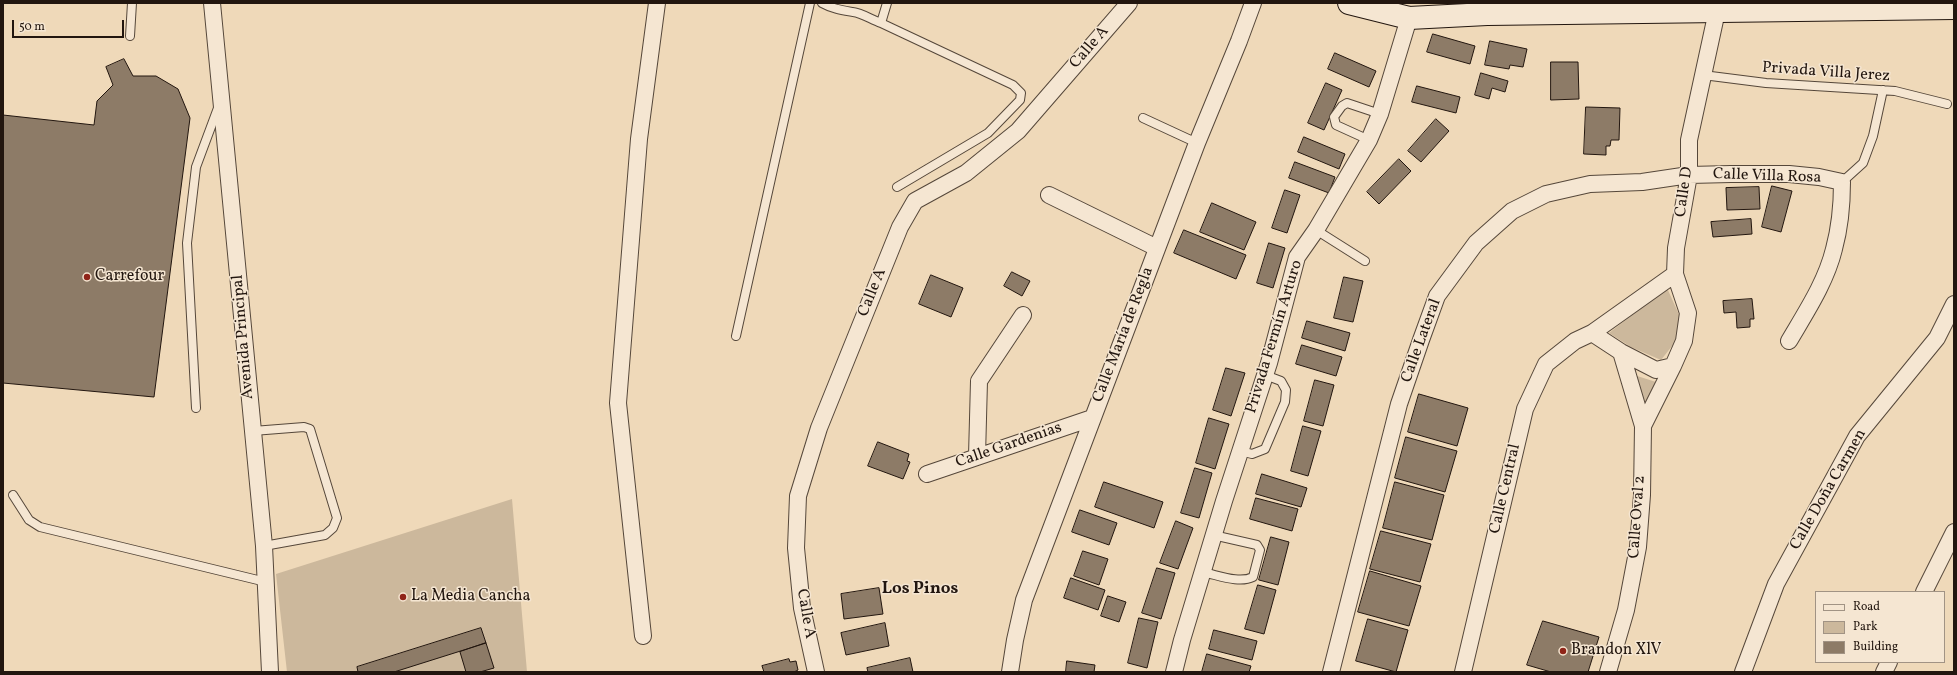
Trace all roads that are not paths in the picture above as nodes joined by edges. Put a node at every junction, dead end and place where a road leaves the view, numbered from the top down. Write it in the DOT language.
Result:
graph roads {
  1 [pos="132,3"];
  2 [pos="212,3"];
  3 [pos="658,3"];
  4 [pos="810,3"];
  5 [pos="822,3"];
  6 [pos="887,3"];
  7 [pos="1129,3"];
  8 [pos="1252,3"];
  9 [pos="1349,3"];
  10 [pos="1954,8"];
  11 [pos="1717,12"];
  12 [pos="1409,18"];
  13 [pos="881,23"];
  14 [pos="130,36"];
  15 [pos="1703,75"];
  16 [pos="1883,90"];
  17 [pos="222,98"];
  18 [pos="1947,104"];
  19 [pos="1380,114"];
  20 [pos="1143,118"];
  21 [pos="1369,140"];
  22 [pos="1197,143"];
  23 [pos="1689,175"];
  24 [pos="1842,182"];
  25 [pos="897,187"];
  26 [pos="1049,195"];
  27 [pos="1316,230"];
  28 [pos="1157,248"];
  29 [pos="1366,261"];
  30 [pos="1675,274"];
  31 [pos="1954,304"];
  32 [pos="1023,315"];
  33 [pos="1592,333"];
  34 [pos="736,336"];
  35 [pos="1789,341"];
  36 [pos="1621,352"];
  37 [pos="1673,366"];
  38 [pos="1265,375"];
  39 [pos="196,408"];
  40 [pos="1092,418"];
  41 [pos="1643,426"];
  42 [pos="253,431"];
  43 [pos="1240,451"];
  44 [pos="977,456"];
  45 [pos="928,474"];
  46 [pos="13,495"];
  47 [pos="1954,532"];
  48 [pos="1213,535"];
  49 [pos="264,546"];
  50 [pos="1202,572"];
  51 [pos="266,582"];
  52 [pos="1924,591"];
  53 [pos="643,636"];
  54 [pos="1888,663"];
  55 [pos="270,672"];
  56 [pos="816,672"];
  57 [pos="1010,672"];
  58 [pos="1174,672"];
  59 [pos="1330,672"];
  60 [pos="1463,672"];
  61 [pos="1608,672"];
  62 [pos="1743,672"];
  63 [pos="1884,672"];
  1 -- 14 [label="lane"];
  2 -- 17 [label="street, Avenida Principal"];
  3 -- 53 [label="street"];
  4 -- 34 [label="lane"];
  5 -- 13 [label="lane"];
  6 -- 13 [label="lane"];
  7 -- 56 [label="street, Calle A"];
  8 -- 22 [label="street, Calle María de Regla"];
  9 -- 12 [label="main road"];
  10 -- 11 [label="main road"];
  11 -- 12 [label="main road"];
  11 -- 15 [label="street, Calle D"];
  12 -- 19 [label="street, Privada Fermín Arturo"];
  13 -- 25 [label="lane"];
  15 -- 16 [label="lane, Privada Villa Jerez"];
  15 -- 23 [label="street, Calle D"];
  16 -- 18 [label="lane, Privada Villa Jerez"];
  16 -- 24 [label="lane"];
  17 -- 39 [label="lane"];
  17 -- 42 [label="street, Avenida Principal"];
  19 -- 21 [label="street, Privada Fermín Arturo"];
  19 -- 21 [label="lane"];
  20 -- 22 [label="lane"];
  21 -- 27 [label="street, Privada Fermín Arturo"];
  22 -- 28 [label="street, Calle María de Regla"];
  23 -- 24 [label="street, Calle Villa Rosa"];
  23 -- 30 [label="street, Calle D"];
  23 -- 59 [label="street, Calle Lateral"];
  24 -- 35 [label="street, Calle Villa Rosa"];
  26 -- 28 [label="street"];
  27 -- 29 [label="lane"];
  27 -- 38 [label="street, Privada Fermín Arturo"];
  28 -- 40 [label="street, Calle María de Regla"];
  30 -- 33 [label="street"];
  30 -- 37 [label="street, Calle Oval 2"];
  31 -- 62 [label="street, Calle Doña Carmen"];
  32 -- 44 [label="street"];
  33 -- 36 [label="street"];
  33 -- 60 [label="street, Calle Central"];
  36 -- 37 [label="street"];
  36 -- 41 [label="street"];
  37 -- 41 [label="street, Calle Oval 2"];
  38 -- 43 [label="street, Privada Fermín Arturo"];
  38 -- 43 [label="lane"];
  40 -- 44 [label="street, Calle Gardenias"];
  40 -- 57 [label="street, Calle María de Regla"];
  41 -- 61 [label="street, Calle Oval 2"];
  42 -- 49 [label="street, Avenida Principal"];
  42 -- 49 [label="lane"];
  43 -- 48 [label="street, Privada Fermín Arturo"];
  44 -- 45 [label="street, Calle Gardenias"];
  46 -- 51 [label="lane"];
  47 -- 52 [label="street"];
  48 -- 50 [label="street, Privada Fermín Arturo"];
  48 -- 50 [label="lane"];
  49 -- 51 [label="street, Avenida Principal"];
  50 -- 58 [label="street, Privada Fermín Arturo"];
  51 -- 55 [label="street, Avenida Principal"];
  54 -- 63 [label="street"];
}
